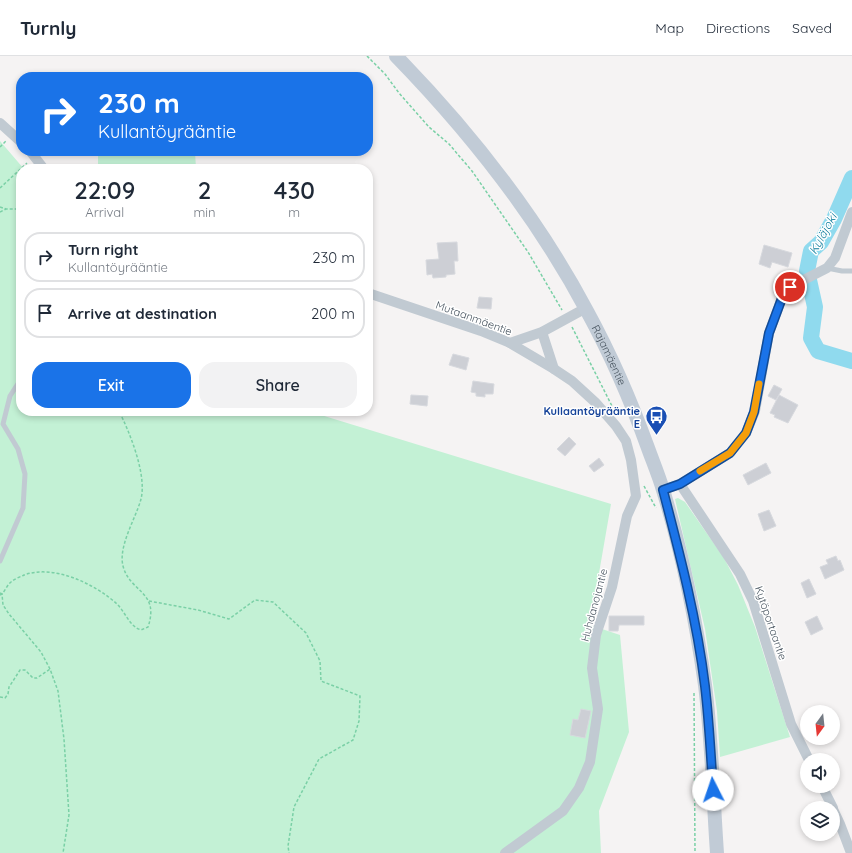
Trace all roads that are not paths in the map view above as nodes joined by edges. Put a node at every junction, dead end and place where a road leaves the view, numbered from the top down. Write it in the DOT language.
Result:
graph roads {
  1 [pos="396,56"];
  2 [pos="0,123"];
  3 [pos="16,137"];
  4 [pos="852,212"];
  5 [pos="827,268"];
  6 [pos="852,271"];
  7 [pos="373,295"];
  8 [pos="586,308"];
  9 [pos="542,332"];
  10 [pos="510,343"];
  11 [pos="554,369"];
  12 [pos="16,387"];
  13 [pos="680,484"];
  14 [pos="663,490"];
  15 [pos="636,496"];
  16 [pos="0,561"];
  17 [pos="806,753"];
  18 [pos="840,824"];
  19 [pos="505,853"];
  20 [pos="717,853"];
  21 [pos="851,853"];
  1 -- 8 [label="main road, Rajamäentie"];
  2 -- 3 [label="street"];
  4 -- 5 [label="street"];
  5 -- 6 [label="lane"];
  5 -- 13 [label="street"];
  7 -- 10 [label="street, Mutaanmäentie"];
  8 -- 9 [label="street"];
  8 -- 14 [label="main road, Rajamäentie"];
  9 -- 10 [label="street"];
  9 -- 11 [label="street"];
  10 -- 11 [label="street, Mutaanmäentie"];
  11 -- 15 [label="street, Mutaanmäentie"];
  12 -- 16 [label="lane"];
  13 -- 14 [label="street"];
  13 -- 17 [label="street, Kytöportaantie"];
  14 -- 20 [label="main road, Rajamäentie"];
  15 -- 19 [label="street, Huhdanojantie"];
  18 -- 21 [label="street"];
}
